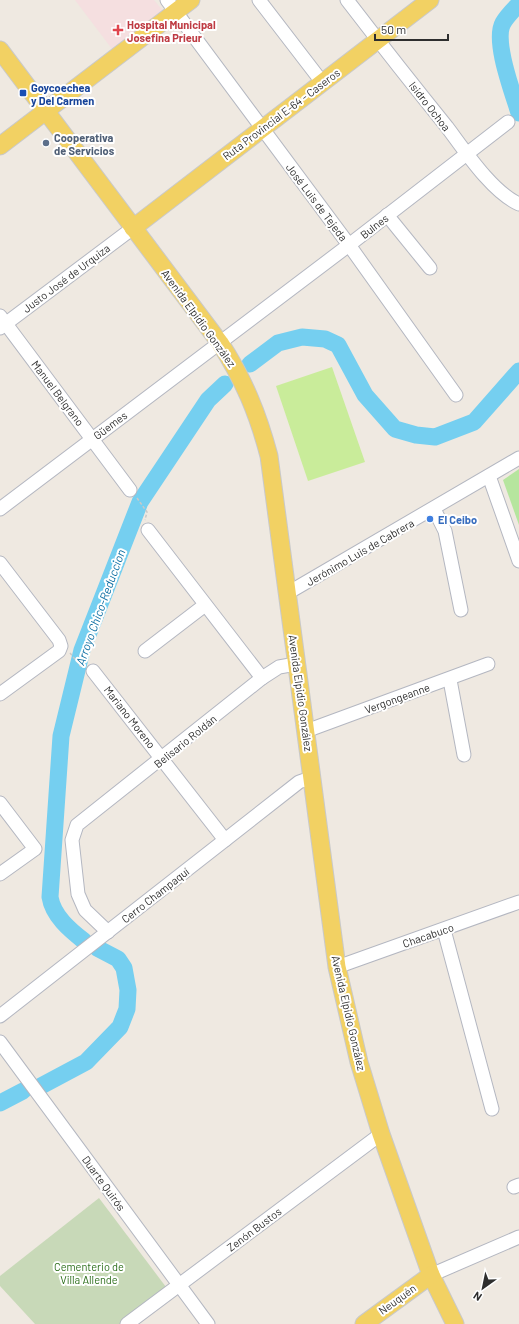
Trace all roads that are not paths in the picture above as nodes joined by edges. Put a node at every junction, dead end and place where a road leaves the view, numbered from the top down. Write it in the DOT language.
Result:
graph roads {
  1 [pos="191,0"];
  2 [pos="259,0"];
  3 [pos="347,0"];
  4 [pos="430,0"];
  5 [pos="171,6"];
  6 [pos="378,40"];
  7 [pos="0,50"];
  8 [pos="322,82"];
  9 [pos="45,112"];
  10 [pos="508,122"];
  11 [pos="262,128"];
  12 [pos="0,146"];
  13 [pos="467,153"];
  14 [pos="519,204"];
  15 [pos="387,215"];
  16 [pos="133,228"];
  17 [pos="349,245"];
  18 [pos="430,268"];
  19 [pos="2,323"];
  20 [pos="220,343"];
  21 [pos="456,395"];
  22 [pos="92,439"];
  23 [pos="519,458"];
  24 [pos="489,476"];
  25 [pos="133,493"];
  26 [pos="0,509"];
  27 [pos="434,509"];
  28 [pos="146,524"];
  29 [pos="519,561"];
  30 [pos="0,563"];
  31 [pos="286,594"];
  32 [pos="205,605"];
  33 [pos="461,610"];
  34 [pos="145,651"];
  35 [pos="296,664"];
  36 [pos="488,664"];
  37 [pos="88,670"];
  38 [pos="262,678"];
  39 [pos="450,680"];
  40 [pos="0,694"];
  41 [pos="306,731"];
  42 [pos="464,755"];
  43 [pos="163,759"];
  44 [pos="313,777"];
  45 [pos="0,803"];
  46 [pos="225,840"];
  47 [pos="0,874"];
  48 [pos="519,902"];
  49 [pos="444,930"];
  50 [pos="108,932"];
  51 [pos="337,966"];
  52 [pos="0,1016"];
  53 [pos="0,1042"];
  54 [pos="492,1109"];
  55 [pos="381,1134"];
  56 [pos="519,1238"];
  57 [pos="431,1275"];
  58 [pos="179,1286"];
  59 [pos="127,1324"];
  60 [pos="208,1324"];
  61 [pos="364,1324"];
  62 [pos="455,1324"];
  1 -- 5 [label="main road"];
  2 -- 8 [label="street"];
  3 -- 6 [label="street, Isidro Ochoa"];
  4 -- 6 [label="main road, Ruta Provincial E-64 - Caseros"];
  5 -- 9 [label="main road"];
  5 -- 11 [label="street, José Luis de Tejeda"];
  6 -- 8 [label="main road, Ruta Provincial E-64 - Caseros"];
  6 -- 13 [label="street, Isidro Ochoa"];
  7 -- 9 [label="main road, Avenida Elpidio González"];
  8 -- 11 [label="main road, Ruta Provincial E-64 - Caseros"];
  9 -- 12 [label="main road"];
  9 -- 16 [label="main road, Avenida Elpidio González"];
  10 -- 13 [label="street, Bulnes"];
  11 -- 16 [label="main road, Ruta Provincial E-64 - Caseros"];
  11 -- 17 [label="street, José Luis de Tejeda"];
  13 -- 14 [label="street, Isidro Ochoa"];
  13 -- 15 [label="street, Bulnes"];
  15 -- 17 [label="street, Bulnes"];
  15 -- 18 [label="street"];
  16 -- 19 [label="street, Justo José de Urquiza"];
  16 -- 20 [label="main road, Avenida Elpidio González"];
  17 -- 20 [label="street, Bulnes"];
  17 -- 21 [label="street, José Luis de Tejeda"];
  19 -- 22 [label="street, Manuel Belgrano"];
  20 -- 22 [label="street, Güemes"];
  20 -- 31 [label="main road, Avenida Elpidio González"];
  22 -- 25 [label="street, Manuel Belgrano"];
  22 -- 26 [label="street, Güemes"];
  23 -- 24 [label="street, Jerónimo Luis de Cabrera"];
  24 -- 27 [label="street, Jerónimo Luis de Cabrera"];
  24 -- 29 [label="street"];
  27 -- 31 [label="street, Jerónimo Luis de Cabrera"];
  27 -- 33 [label="street"];
  28 -- 32 [label="street"];
  30 -- 40 [label="street"];
  31 -- 35 [label="main road, Avenida Elpidio González"];
  32 -- 34 [label="street"];
  32 -- 38 [label="street"];
  35 -- 38 [label="street, Belisario Roldán"];
  35 -- 41 [label="main road, Avenida Elpidio González"];
  36 -- 39 [label="street, Vergongeanne"];
  37 -- 43 [label="street, Mariano Moreno"];
  38 -- 43 [label="street, Belisario Roldán"];
  39 -- 41 [label="street, Vergongeanne"];
  39 -- 42 [label="street"];
  41 -- 44 [label="main road, Avenida Elpidio González"];
  43 -- 46 [label="street, Mariano Moreno"];
  43 -- 50 [label="street, Belisario Roldán"];
  44 -- 46 [label="street, Cerro Champaquí"];
  44 -- 51 [label="main road, Avenida Elpidio González"];
  45 -- 47 [label="street"];
  46 -- 50 [label="street, Cerro Champaquí"];
  48 -- 49 [label="street, Chacabuco"];
  49 -- 51 [label="street, Chacabuco"];
  49 -- 54 [label="street"];
  50 -- 52 [label="street, Cerro Champaquí"];
  51 -- 55 [label="main road, Avenida Elpidio González"];
  53 -- 58 [label="street, Duarte Quirós"];
  55 -- 57 [label="main road, Avenida Elpidio González"];
  55 -- 58 [label="street, Zenón Bustos"];
  56 -- 57 [label="street"];
  57 -- 61 [label="main road, Neuquén"];
  57 -- 62 [label="main road, Avenida Elpidio González"];
  58 -- 59 [label="street, Zenón Bustos"];
  58 -- 60 [label="street, Duarte Quirós"];
}
